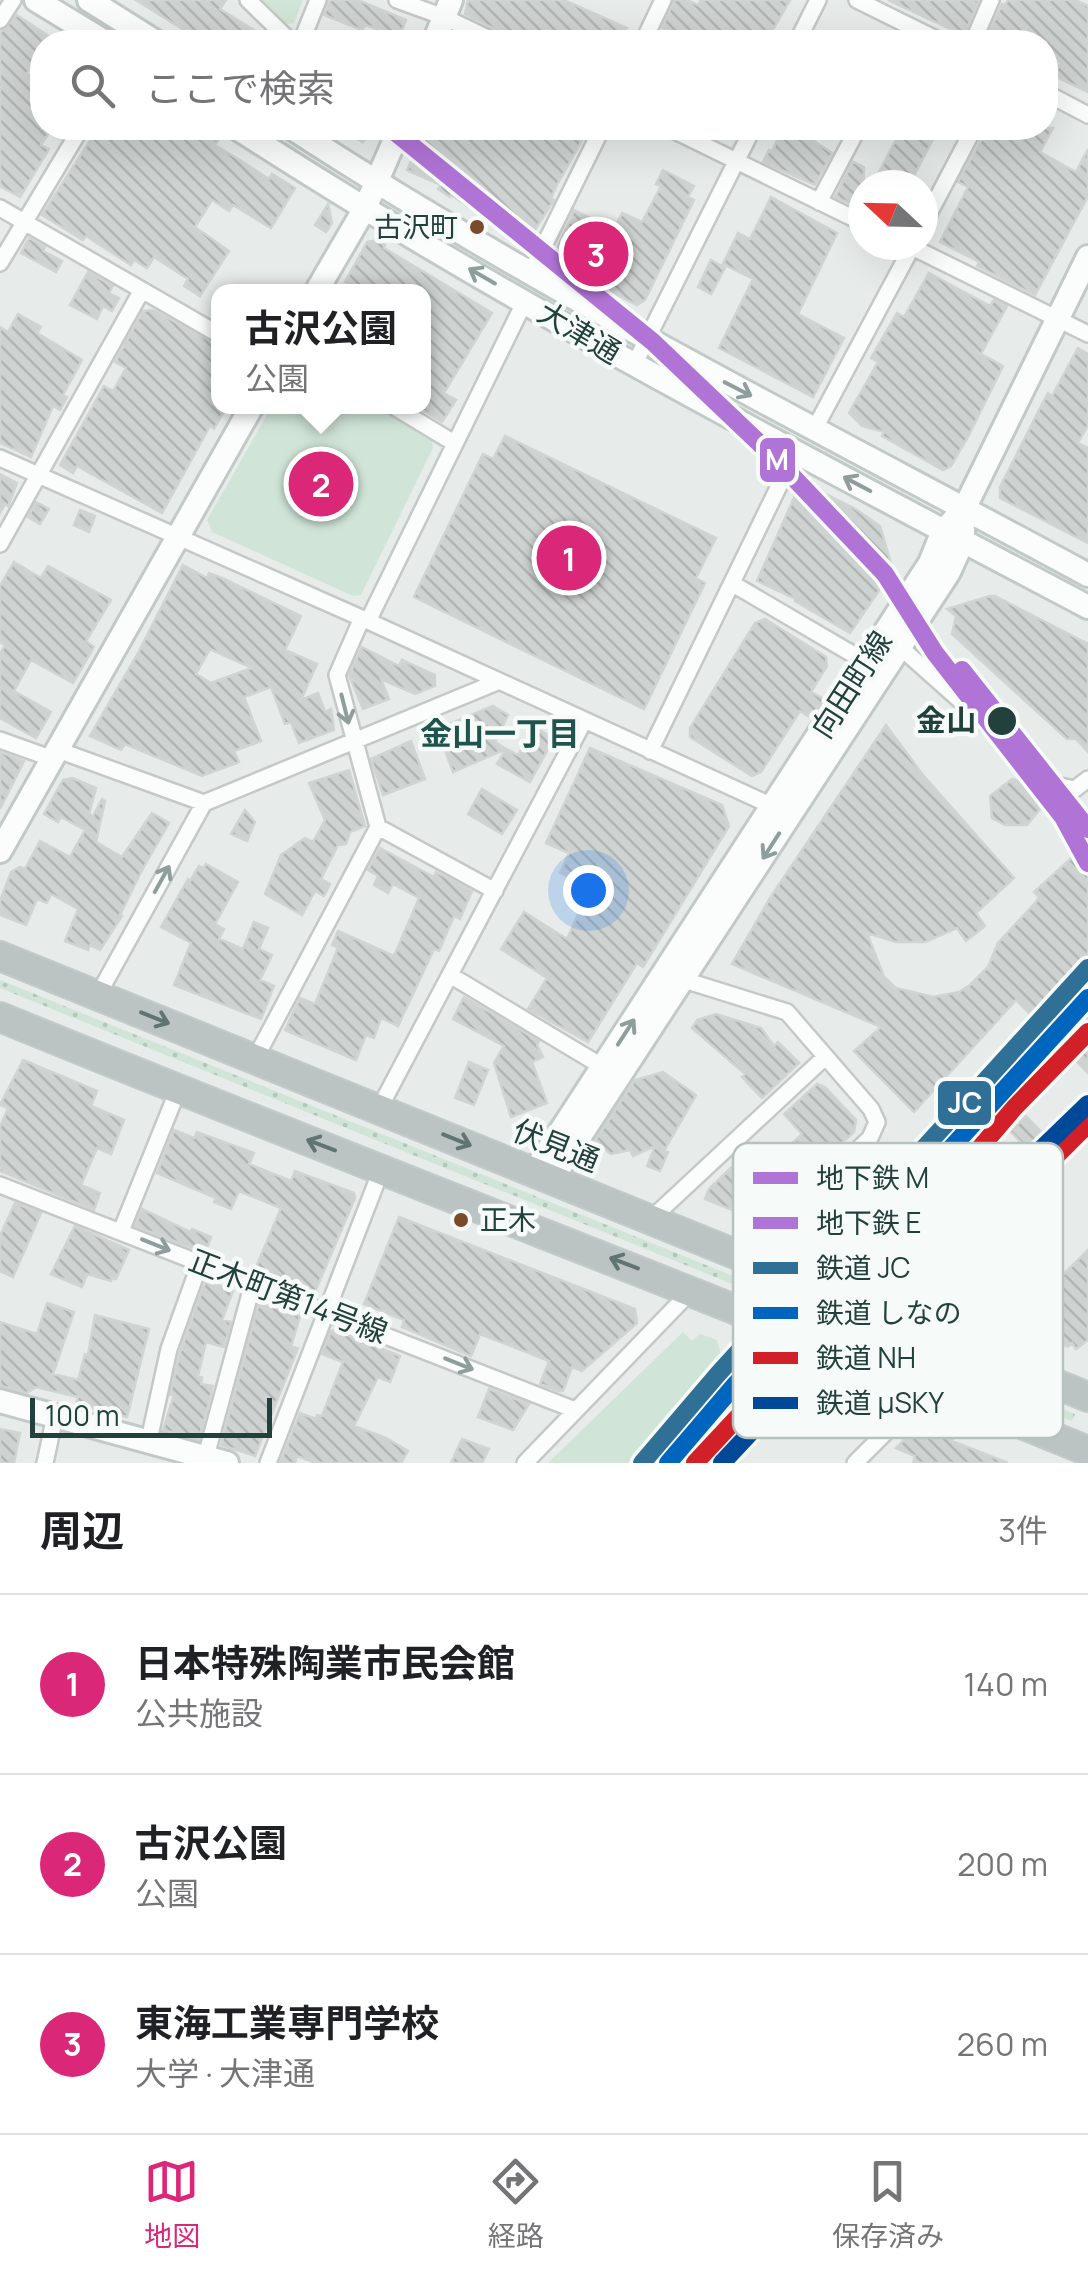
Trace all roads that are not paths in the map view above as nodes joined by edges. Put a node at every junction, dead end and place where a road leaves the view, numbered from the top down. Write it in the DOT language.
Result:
graph roads {
  1 [pos="13,0"];
  2 [pos="36,0"];
  3 [pos="88,0"];
  4 [pos="248,0"];
  5 [pos="318,0"];
  6 [pos="397,0"];
  7 [pos="664,0"];
  8 [pos="818,0"];
  9 [pos="857,0"];
  10 [pos="992,0"];
  11 [pos="120,8"];
  12 [pos="448,8"];
  13 [pos="0,20"];
  14 [pos="85,30"];
  15 [pos="143,30"];
  16 [pos="278,30"];
  17 [pos="305,30"];
  18 [pos="479,30"];
  19 [pos="649,30"];
  20 [pos="802,30"];
  21 [pos="900,30"];
  22 [pos="978,30"];
  23 [pos="1058,100"];
  24 [pos="1088,116"];
  25 [pos="74,140"];
  26 [pos="256,140"];
  27 [pos="311,140"];
  28 [pos="395,140"];
  29 [pos="596,140"];
  30 [pos="694,140"];
  31 [pos="748,140"];
  32 [pos="852,140"];
  33 [pos="968,140"];
  34 [pos="737,160"];
  35 [pos="377,183"];
  36 [pos="938,196"];
  37 [pos="819,202"];
  38 [pos="0,208"];
  39 [pos="365,208"];
  40 [pos="848,216"];
  41 [pos="24,222"];
  42 [pos="1088,257"];
  43 [pos="938,259"];
  44 [pos="904,260"];
  45 [pos="0,263"];
  46 [pos="530,274"];
  47 [pos="321,284"];
  48 [pos="142,290"];
  49 [pos="525,301"];
  50 [pos="1056,318"];
  51 [pos="211,330"];
  52 [pos="1088,334"];
  53 [pos="647,341"];
  54 [pos="634,365"];
  55 [pos="248,414"];
  56 [pos="407,414"];
  57 [pos="815,428"];
  58 [pos="454,442"];
  59 [pos="796,451"];
  60 [pos="0,458"];
  61 [pos="39,474"];
  62 [pos="964,508"];
  63 [pos="953,536"];
  64 [pos="179,538"];
  65 [pos="0,544"];
  66 [pos="1088,575"];
  67 [pos="733,584"];
  68 [pos="1088,608"];
  69 [pos="365,620"];
  70 [pos="900,646"];
  71 [pos="866,662"];
  72 [pos="497,682"];
  73 [pos="584,722"];
  74 [pos="0,740"];
  75 [pos="354,741"];
  76 [pos="650,751"];
  77 [pos="56,754"];
  78 [pos="1082,784"];
  79 [pos="204,803"];
  80 [pos="782,811"];
  81 [pos="378,826"];
  82 [pos="0,851"];
  83 [pos="495,891"];
  84 [pos="0,956"];
  85 [pos="450,976"];
  86 [pos="684,980"];
  87 [pos="98,995"];
  88 [pos="0,1017"];
  89 [pos="824,1058"];
  90 [pos="256,1059"];
  91 [pos="603,1067"];
  92 [pos="178,1090"];
  93 [pos="380,1109"];
  94 [pos="865,1143"];
  95 [pos="382,1168"];
  96 [pos="543,1176"];
  97 [pos="0,1185"];
  98 [pos="651,1219"];
  99 [pos="121,1231"];
  100 [pos="733,1253"];
  101 [pos="200,1263"];
  102 [pos="253,1284"];
  103 [pos="692,1290"];
  104 [pos="733,1306"];
  105 [pos="326,1311"];
  106 [pos="1063,1387"];
  107 [pos="1088,1397"];
  108 [pos="0,1401"];
  109 [pos="575,1410"];
  110 [pos="55,1416"];
  111 [pos="876,1438"];
  112 [pos="1056,1438"];
  113 [pos="149,1440"];
  114 [pos="1088,1451"];
  115 [pos="217,1460"];
  116 [pos="45,1463"];
  117 [pos="268,1463"];
  118 [pos="525,1463"];
  119 [pos="854,1463"];
  1 -- 13 [label="street"];
  2 -- 14 [label="street"];
  3 -- 11 [label="street"];
  4 -- 16 [label="street"];
  5 -- 17 [label="street"];
  6 -- 12 [label="street"];
  7 -- 19 [label="street"];
  8 -- 20 [label="street"];
  9 -- 21 [label="street"];
  10 -- 22 [label="street"];
  11 -- 15 [label="street"];
  12 -- 18 [label="street"];
  23 -- 24 [label="street"];
  25 -- 41 [label="street"];
  26 -- 39 [label="street, 大津通"];
  27 -- 35 [label="street, 大津通"];
  28 -- 35 [label="street"];
  29 -- 46 [label="street"];
  30 -- 34 [label="street"];
  31 -- 34 [label="street"];
  32 -- 37 [label="street"];
  33 -- 36 [label="street"];
  34 -- 37 [label="street"];
  34 -- 53 [label="street"];
  35 -- 39 [label="street"];
  35 -- 46 [label="street, 大津通"];
  37 -- 40 [label="street"];
  38 -- 41 [label="street"];
  39 -- 47 [label="street"];
  49 -- 39 [label="street, 大津通, one-way"];
  41 -- 45 [label="street"];
  41 -- 48 [label="street"];
  42 -- 50 [label="street, 向田町線"];
  43 -- 50 [label="street"];
  44 -- 57 [label="street"];
  46 -- 53 [label="street, 大津通"];
  48 -- 51 [label="street"];
  48 -- 61 [label="street"];
  49 -- 54 [label="street, 大津通"];
  49 -- 58 [label="street"];
  50 -- 52 [label="street"];
  50 -- 62 [label="street, 向田町線"];
  53 -- 54 [label="street"];
  53 -- 57 [label="street, 大津通, one-way"];
  54 -- 59 [label="street, 大津通"];
  55 -- 64 [label="street"];
  56 -- 58 [label="street"];
  57 -- 62 [label="street, 大津通"];
  58 -- 69 [label="street"];
  63 -- 59 [label="street, 大津通, one-way"];
  59 -- 67 [label="street"];
  60 -- 61 [label="street"];
  61 -- 64 [label="street"];
  61 -- 65 [label="street"];
  62 -- 63 [label="street, 向田町線"];
  62 -- 66 [label="street, 大津通"];
  63 -- 68 [label="street, 大津通"];
  63 -- 70 [label="street, 向田町線"];
  63 -- 71 [label="street, 向田町線"];
  64 -- 69 [label="street"];
  64 -- 77 [label="street"];
  67 -- 71 [label="street"];
  67 -- 76 [label="street"];
  69 -- 72 [label="street"];
  69 -- 75 [label="street, one-way"];
  70 -- 78 [label="street"];
  70 -- 80 [label="street, 向田町線"];
  71 -- 80 [label="street, 向田町線"];
  72 -- 73 [label="street"];
  72 -- 75 [label="street"];
  73 -- 76 [label="street"];
  73 -- 83 [label="street"];
  74 -- 77 [label="street"];
  75 -- 79 [label="street"];
  75 -- 81 [label="street"];
  76 -- 80 [label="street"];
  77 -- 79 [label="street"];
  77 -- 82 [label="street"];
  87 -- 79 [label="street, one-way"];
  80 -- 86 [label="street, 向田町線, one-way"];
  91 -- 80 [label="street, 向田町線, one-way"];
  81 -- 83 [label="street"];
  81 -- 90 [label="street"];
  83 -- 85 [label="street"];
  84 -- 87 [label="highway, 伏見通"];
  85 -- 91 [label="street"];
  85 -- 93 [label="street"];
  86 -- 89 [label="street"];
  86 -- 96 [label="street, 向田町線"];
  87 -- 90 [label="highway, 伏見通, one-way"];
  88 -- 92 [label="highway"];
  89 -- 94 [label="street"];
  89 -- 98 [label="street"];
  90 -- 93 [label="highway, 伏見通"];
  91 -- 96 [label="street, 向田町線"];
  95 -- 92 [label="highway, one-way"];
  92 -- 99 [label="street"];
  93 -- 96 [label="highway, 伏見通, one-way"];
  103 -- 95 [label="highway, one-way"];
  95 -- 105 [label="street"];
  96 -- 98 [label="highway, 伏見通"];
  97 -- 99 [label="street, 正木町第14号線"];
  98 -- 100 [label="highway, 伏見通"];
  99 -- 101 [label="street, 正木町第14号線, one-way"];
  101 -- 102 [label="street, 正木町第14号線"];
  101 -- 113 [label="street"];
  102 -- 105 [label="street, 正木町第14号線"];
  102 -- 115 [label="street"];
  103 -- 104 [label="highway"];
  103 -- 109 [label="street"];
  105 -- 109 [label="street, 正木町第14号線, one-way"];
  105 -- 117 [label="street"];
  106 -- 107 [label="highway, 伏見通"];
  108 -- 110 [label="street"];
  109 -- 118 [label="street"];
  110 -- 113 [label="street"];
  110 -- 116 [label="street"];
  111 -- 119 [label="street"];
  112 -- 114 [label="highway"];
  113 -- 115 [label="street"];
}
